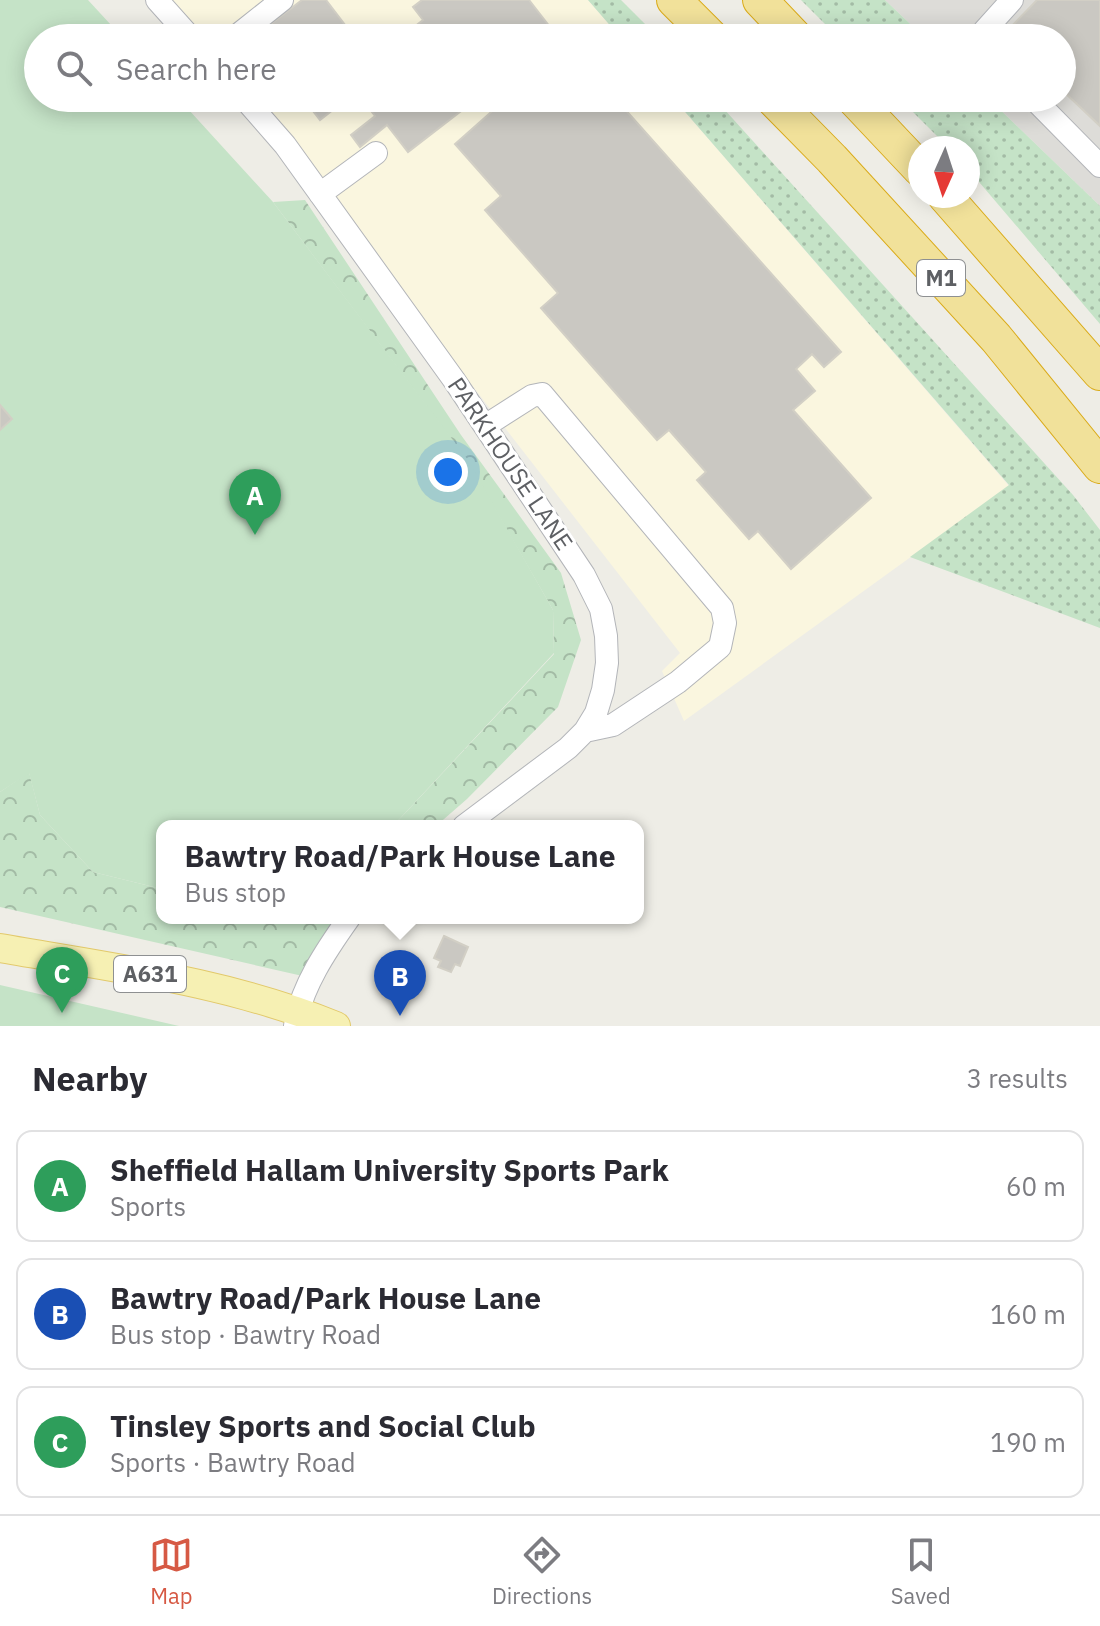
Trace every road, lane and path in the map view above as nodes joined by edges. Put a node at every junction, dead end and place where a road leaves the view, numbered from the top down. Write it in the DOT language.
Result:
graph roads {
  1 [pos="157,0"];
  2 [pos="282,0"];
  3 [pos="674,0"];
  4 [pos="760,0"];
  5 [pos="1012,0"];
  6 [pos="178,24"];
  7 [pos="252,24"];
  8 [pos="698,24"];
  9 [pos="783,24"];
  10 [pos="990,24"];
  11 [pos="256,112"];
  12 [pos="786,112"];
  13 [pos="866,112"];
  14 [pos="1047,112"];
  15 [pos="376,153"];
  16 [pos="908,156"];
  17 [pos="1100,166"];
  18 [pos="320,194"];
  19 [pos="956,208"];
  20 [pos="1100,373"];
  21 [pos="485,426"];
  22 [pos="1100,466"];
  23 [pos="585,731"];
  24 [pos="472,820"];
  25 [pos="345,924"];
  26 [pos="0,948"];
  27 [pos="296,1018"];
  28 [pos="336,1026"];
  1 -- 6 [label="street"];
  2 -- 7 [label="street"];
  3 -- 8 [label="highway"];
  4 -- 9 [label="highway"];
  5 -- 10 [label="street"];
  11 -- 18 [label="street, PARKHOUSE LANE"];
  12 -- 22 [label="highway, M1"];
  13 -- 16 [label="highway"];
  14 -- 17 [label="street"];
  15 -- 18 [label="street"];
  18 -- 21 [label="street, PARKHOUSE LANE"];
  19 -- 20 [label="highway, M1"];
  21 -- 23 [label="street, PARKHOUSE LANE"];
  21 -- 23 [label="street"];
  23 -- 24 [label="street, PARKHOUSE LANE"];
  25 -- 27 [label="street"];
  26 -- 27 [label="main road, A631"];
  27 -- 28 [label="main road, A631"];
}
